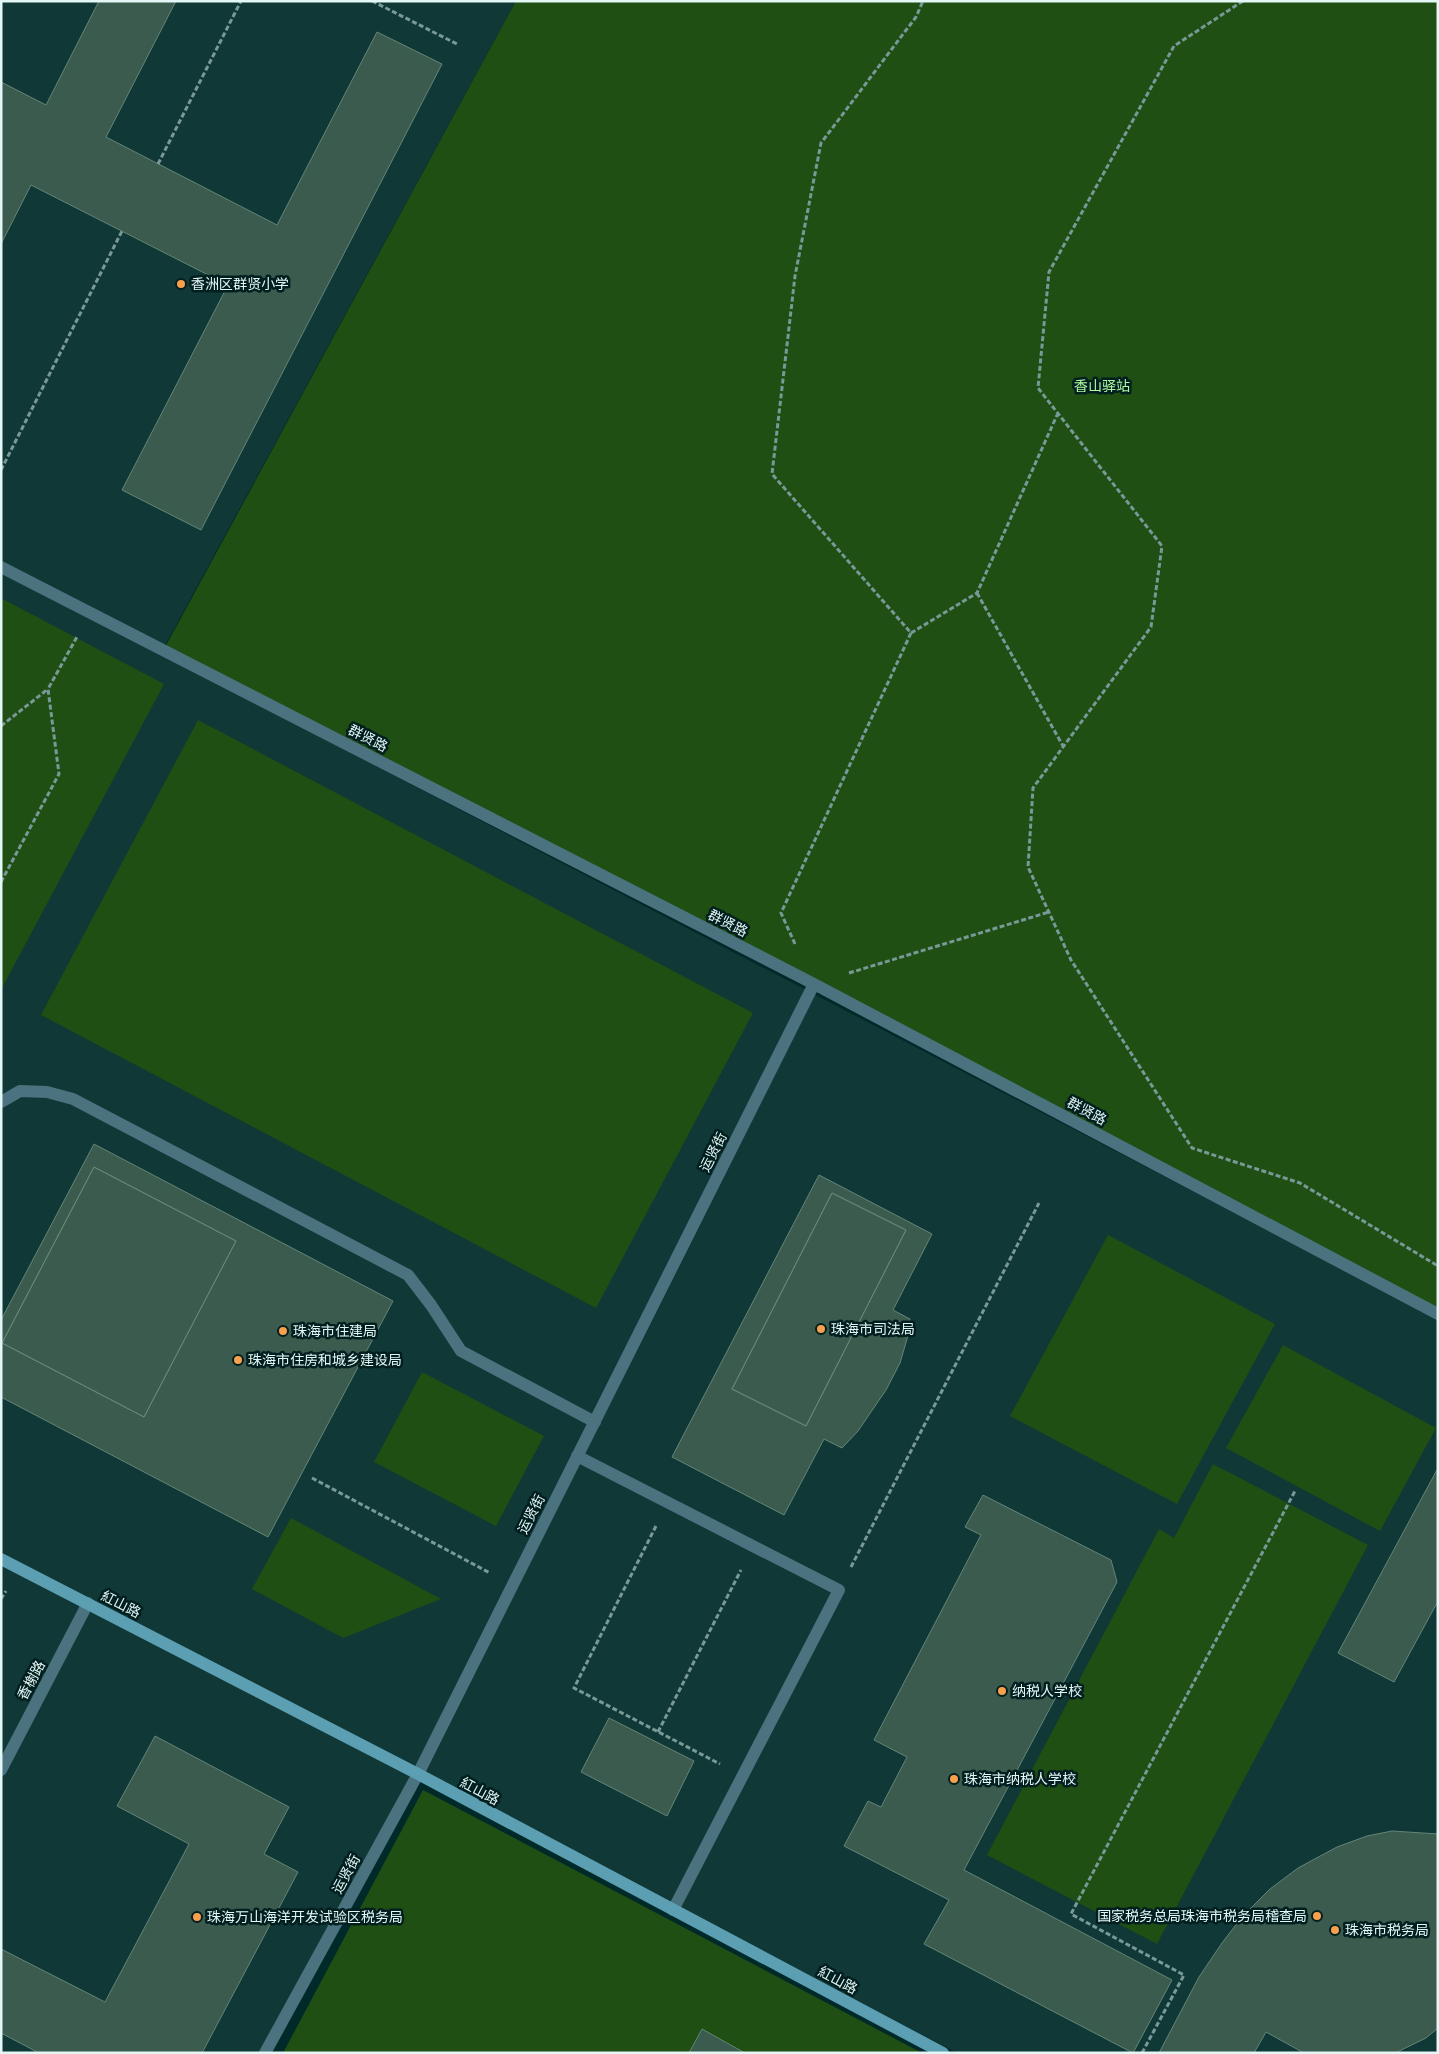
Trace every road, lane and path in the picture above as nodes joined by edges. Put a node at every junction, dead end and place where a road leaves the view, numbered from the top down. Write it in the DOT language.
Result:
graph roads {
  1 [pos="241,1"];
  2 [pos="372,1"];
  3 [pos="923,1"];
  4 [pos="1243,1"];
  5 [pos="457,44"];
  6 [pos="158,164"];
  7 [pos="122,231"];
  8 [pos="1058,413"];
  9 [pos="1,470"];
  10 [pos="1,567"];
  11 [pos="977,593"];
  12 [pos="90,612"];
  13 [pos="912,633"];
  14 [pos="48,689"];
  15 [pos="1,726"];
  16 [pos="1063,746"];
  17 [pos="1,882"];
  18 [pos="1049,912"];
  19 [pos="814,984"];
  20 [pos="1,1102"];
  21 [pos="1039,1203"];
  22 [pos="1438,1266"];
  23 [pos="1438,1314"];
  24 [pos="595,1422"];
  25 [pos="577,1456"];
  26 [pos="312,1478"];
  27 [pos="1295,1491"];
  28 [pos="668,1503"];
  29 [pos="754,1546"];
  30 [pos="1,1559"];
  31 [pos="513,1585"];
  32 [pos="839,1590"];
  33 [pos="88,1603"];
  34 [pos="658,1732"];
  35 [pos="1,1770"];
  36 [pos="418,1774"];
  37 [pos="742,1776"];
  38 [pos="673,1910"];
  39 [pos="265,2053"];
  40 [pos="943,2053"];
  41 [pos="1142,2053"];
  1 -- 6 [label="path"];
  2 -- 5 [label="path"];
  3 -- 13 [label="path"];
  4 -- 8 [label="path"];
  7 -- 9 [label="path"];
  8 -- 11 [label="path"];
  8 -- 16 [label="path"];
  10 -- 12 [label="street, 群贤路"];
  11 -- 13 [label="path"];
  11 -- 16 [label="path"];
  12 -- 14 [label="path"];
  12 -- 19 [label="street, 群贤路"];
  13 -- 19 [label="path"];
  14 -- 15 [label="path"];
  14 -- 17 [label="path"];
  16 -- 18 [label="path"];
  18 -- 19 [label="path"];
  18 -- 22 [label="path"];
  19 -- 23 [label="street, 群贤路"];
  19 -- 24 [label="street, 运贤街"];
  20 -- 24 [label="street"];
  21 -- 32 [label="path"];
  24 -- 25 [label="street, 运贤街"];
  25 -- 28 [label="street"];
  25 -- 31 [label="street, 运贤街"];
  26 -- 31 [label="path"];
  27 -- 41 [label="path"];
  28 -- 29 [label="street"];
  28 -- 34 [label="path"];
  29 -- 32 [label="street"];
  29 -- 34 [label="path"];
  30 -- 33 [label="street, 紅山路"];
  31 -- 36 [label="street, 运贤街"];
  32 -- 37 [label="street"];
  33 -- 35 [label="street, 香榭路"];
  33 -- 36 [label="street, 紅山路"];
  34 -- 37 [label="path"];
  36 -- 38 [label="street, 紅山路"];
  36 -- 39 [label="street, 运贤街"];
  37 -- 38 [label="street"];
  38 -- 40 [label="street, 紅山路"];
}
